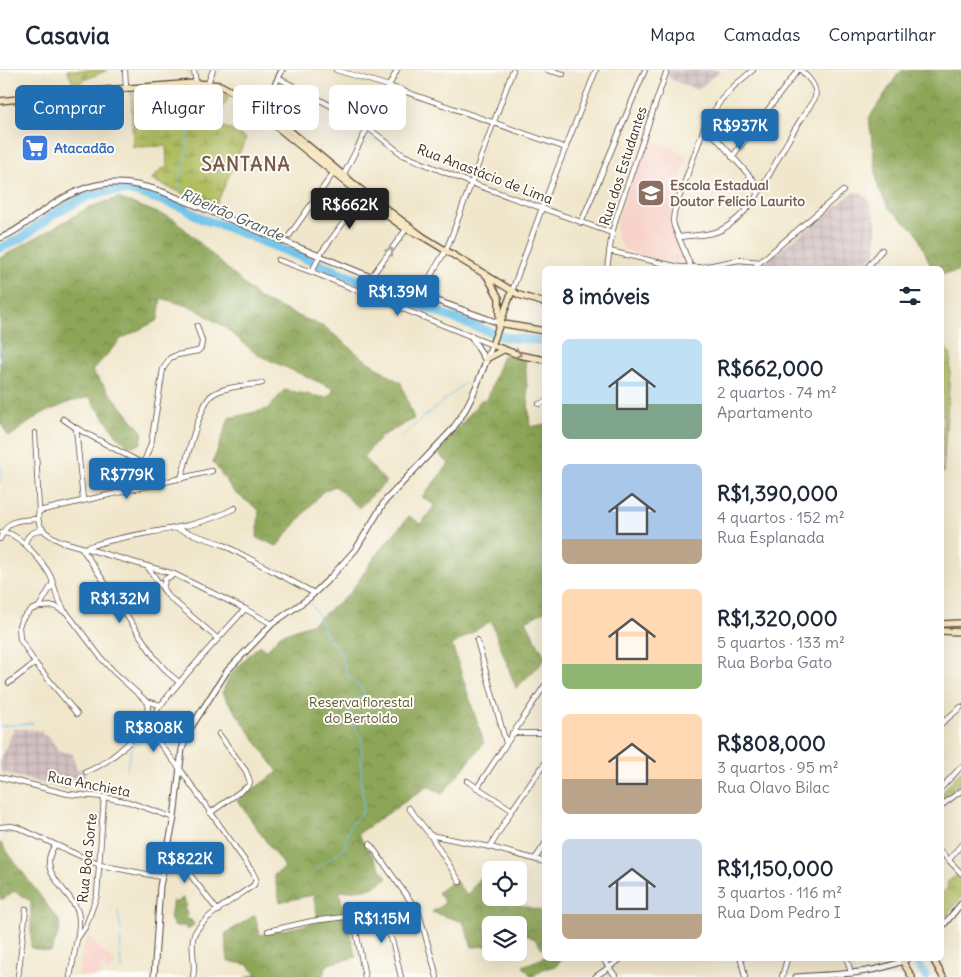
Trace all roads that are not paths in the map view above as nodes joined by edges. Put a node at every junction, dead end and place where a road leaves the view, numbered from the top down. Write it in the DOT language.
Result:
graph roads {
  1 [pos="125,70"];
  2 [pos="194,70"];
  3 [pos="213,70"];
  4 [pos="282,70"];
  5 [pos="336,70"];
  6 [pos="397,70"];
  7 [pos="513,70"];
  8 [pos="547,70"];
  9 [pos="596,70"];
  10 [pos="645,70"];
  11 [pos="753,70"];
  12 [pos="800,70"];
  13 [pos="667,71"];
  14 [pos="563,74"];
  15 [pos="278,78"];
  16 [pos="196,83"];
  17 [pos="208,83"];
  18 [pos="275,85"];
  19 [pos="386,85"];
  20 [pos="390,85"];
  21 [pos="126,88"];
  22 [pos="233,91"];
  23 [pos="406,92"];
  24 [pos="14,99"];
  25 [pos="0,101"];
  26 [pos="329,105"];
  27 [pos="493,123"];
  28 [pos="705,125"];
  29 [pos="284,130"];
  30 [pos="366,130"];
  31 [pos="373,130"];
  32 [pos="566,148"];
  33 [pos="732,157"];
  34 [pos="335,171"];
  35 [pos="342,177"];
  36 [pos="471,183"];
  37 [pos="761,188"];
  38 [pos="843,191"];
  39 [pos="364,195"];
  40 [pos="542,208"];
  41 [pos="581,223"];
  42 [pos="407,227"];
  43 [pos="612,234"];
  44 [pos="289,236"];
  45 [pos="679,237"];
  46 [pos="0,238"];
  47 [pos="446,250"];
  48 [pos="882,250"];
  49 [pos="609,251"];
  50 [pos="318,258"];
  51 [pos="278,260"];
  52 [pos="760,262"];
  53 [pos="607,266"];
  54 [pos="670,266"];
  55 [pos="691,266"];
  56 [pos="698,266"];
  57 [pos="755,266"];
  58 [pos="869,266"];
  59 [pos="313,270"];
  60 [pos="486,274"];
  61 [pos="371,277"];
  62 [pos="512,291"];
  63 [pos="419,295"];
  64 [pos="542,302"];
  65 [pos="197,326"];
  66 [pos="498,326"];
  67 [pos="542,331"];
  68 [pos="471,336"];
  69 [pos="492,345"];
  70 [pos="503,350"];
  71 [pos="542,359"];
  72 [pos="486,360"];
  73 [pos="262,383"];
  74 [pos="542,403"];
  75 [pos="539,404"];
  76 [pos="63,419"];
  77 [pos="76,428"];
  78 [pos="35,433"];
  79 [pos="142,464"];
  80 [pos="212,471"];
  81 [pos="181,478"];
  82 [pos="137,488"];
  83 [pos="84,500"];
  84 [pos="235,508"];
  85 [pos="39,510"];
  86 [pos="37,519"];
  87 [pos="172,528"];
  88 [pos="43,529"];
  89 [pos="2,533"];
  90 [pos="0,539"];
  91 [pos="25,544"];
  92 [pos="83,548"];
  93 [pos="147,566"];
  94 [pos="174,574"];
  95 [pos="53,583"];
  96 [pos="163,590"];
  97 [pos="314,593"];
  98 [pos="39,606"];
  99 [pos="245,609"];
  100 [pos="66,613"];
  101 [pos="961,623"];
  102 [pos="272,624"];
  103 [pos="944,624"];
  104 [pos="944,631"];
  105 [pos="961,632"];
  106 [pos="218,639"];
  107 [pos="477,640"];
  108 [pos="35,663"];
  109 [pos="179,682"];
  110 [pos="9,683"];
  111 [pos="542,689"];
  112 [pos="148,702"];
  113 [pos="160,705"];
  114 [pos="961,707"];
  115 [pos="77,714"];
  116 [pos="944,721"];
  117 [pos="146,722"];
  118 [pos="512,733"];
  119 [pos="542,733"];
  120 [pos="218,734"];
  121 [pos="506,743"];
  122 [pos="961,767"];
  123 [pos="542,768"];
  124 [pos="180,769"];
  125 [pos="86,772"];
  126 [pos="0,777"];
  127 [pos="467,781"];
  128 [pos="944,785"];
  129 [pos="477,788"];
  130 [pos="961,791"];
  131 [pos="104,797"];
  132 [pos="944,804"];
  133 [pos="409,808"];
  134 [pos="512,810"];
  135 [pos="210,813"];
  136 [pos="174,818"];
  137 [pos="0,827"];
  138 [pos="430,835"];
  139 [pos="370,844"];
  140 [pos="55,845"];
  141 [pos="961,845"];
  142 [pos="168,846"];
  143 [pos="490,847"];
  144 [pos="542,848"];
  145 [pos="944,855"];
  146 [pos="535,859"];
  147 [pos="949,860"];
  148 [pos="542,861"];
  149 [pos="100,865"];
  150 [pos="961,872"];
  151 [pos="161,877"];
  152 [pos="460,882"];
  153 [pos="961,904"];
  154 [pos="26,909"];
  155 [pos="218,911"];
  156 [pos="353,916"];
  157 [pos="944,925"];
  158 [pos="268,932"];
  159 [pos="77,939"];
  160 [pos="604,961"];
  161 [pos="618,961"];
  162 [pos="741,961"];
  163 [pos="786,961"];
  164 [pos="847,961"];
  165 [pos="901,961"];
  166 [pos="904,961"];
  167 [pos="934,961"];
  168 [pos="609,967"];
  169 [pos="850,973"];
  170 [pos="18,977"];
  171 [pos="70,977"];
  172 [pos="154,977"];
  173 [pos="193,977"];
  174 [pos="365,977"];
  175 [pos="401,977"];
  176 [pos="437,977"];
  177 [pos="595,977"];
  178 [pos="616,977"];
  179 [pos="745,977"];
  180 [pos="782,977"];
  181 [pos="796,977"];
  182 [pos="912,977"];
  183 [pos="943,977"];
  1 -- 21 [label="street"];
  2 -- 16 [label="street"];
  3 -- 17 [label="street"];
  4 -- 15 [label="street"];
  5 -- 19 [label="street"];
  6 -- 20 [label="street"];
  7 -- 27 [label="street"];
  8 -- 14 [label="street"];
  9 -- 32 [label="street"];
  10 -- 41 [label="street"];
  11 -- 28 [label="street"];
  12 -- 33 [label="street"];
  12 -- 37 [label="street"];
  13 -- 43 [label="street, Rua dos Estudantes"];
  15 -- 18 [label="street"];
  15 -- 26 [label="street, Rua Anastácio de Lima"];
  16 -- 17 [label="main road"];
  16 -- 21 [label="main road"];
  17 -- 22 [label="main road"];
  23 -- 27 [label="street"];
  24 -- 25 [label="main road"];
  27 -- 32 [label="street"];
  27 -- 36 [label="street"];
  28 -- 33 [label="street"];
  28 -- 45 [label="street"];
  29 -- 34 [label="main road"];
  30 -- 35 [label="street"];
  31 -- 36 [label="street, Rua Anastácio de Lima"];
  32 -- 40 [label="street"];
  33 -- 37 [label="street"];
  34 -- 35 [label="main road"];
  34 -- 44 [label="street"];
  35 -- 39 [label="main road"];
  36 -- 40 [label="street, Rua Anastácio de Lima"];
  36 -- 47 [label="street"];
  37 -- 45 [label="street"];
  38 -- 52 [label="street"];
  39 -- 42 [label="main road"];
  39 -- 50 [label="street"];
  40 -- 41 [label="street, Rua Anastácio de Lima"];
  40 -- 62 [label="street"];
  41 -- 43 [label="street, Rua Anastácio de Lima"];
  42 -- 47 [label="main road"];
  61 -- 42 [label="street, one-way"];
  43 -- 49 [label="street, Rua dos Estudantes"];
  45 -- 55 [label="street"];
  46 -- 50 [label="street"];
  47 -- 60 [label="main road"];
  47 -- 63 [label="street"];
  48 -- 58 [label="street"];
  49 -- 53 [label="street, Rua dos Estudantes"];
  49 -- 54 [label="street"];
  50 -- 59 [label="street"];
  50 -- 61 [label="street"];
  51 -- 59 [label="street"];
  52 -- 56 [label="street"];
  52 -- 57 [label="street"];
  59 -- 68 [label="street"];
  60 -- 62 [label="main road"];
  60 -- 66 [label="main road"];
  61 -- 63 [label="street"];
  62 -- 64 [label="main road"];
  62 -- 66 [label="main road"];
  63 -- 66 [label="street"];
  65 -- 79 [label="street"];
  66 -- 67 [label="main road"];
  66 -- 69 [label="main road"];
  68 -- 69 [label="street"];
  68 -- 72 [label="street"];
  69 -- 70 [label="main road"];
  69 -- 72 [label="street"];
  70 -- 71 [label="main road, one-way"];
  70 -- 72 [label="main road"];
  72 -- 97 [label="street"];
  73 -- 81 [label="street"];
  74 -- 75 [label="street"];
  76 -- 77 [label="street"];
  77 -- 79 [label="street"];
  77 -- 83 [label="street"];
  78 -- 85 [label="street"];
  79 -- 82 [label="street"];
  80 -- 81 [label="street"];
  81 -- 82 [label="street"];
  82 -- 83 [label="street"];
  83 -- 85 [label="street"];
  84 -- 87 [label="street"];
  85 -- 86 [label="street"];
  86 -- 88 [label="street"];
  86 -- 89 [label="street"];
  87 -- 92 [label="street"];
  87 -- 97 [label="street"];
  88 -- 91 [label="street"];
  88 -- 92 [label="street"];
  89 -- 90 [label="street"];
  89 -- 91 [label="street"];
  91 -- 95 [label="street"];
  92 -- 93 [label="street"];
  92 -- 109 [label="street"];
  93 -- 94 [label="street"];
  93 -- 96 [label="street"];
  94 -- 96 [label="street"];
  94 -- 99 [label="street"];
  95 -- 98 [label="street"];
  95 -- 100 [label="street"];
  96 -- 106 [label="street"];
  97 -- 102 [label="street"];
  98 -- 100 [label="street"];
  98 -- 108 [label="street"];
  99 -- 102 [label="street"];
  99 -- 106 [label="street"];
  100 -- 112 [label="street"];
  101 -- 103 [label="main road"];
  102 -- 124 [label="street"];
  104 -- 105 [label="main road"];
  106 -- 109 [label="street"];
  107 -- 121 [label="street"];
  108 -- 110 [label="street"];
  108 -- 115 [label="street"];
  109 -- 113 [label="street"];
  111 -- 118 [label="street"];
  112 -- 113 [label="street"];
  112 -- 117 [label="street"];
  113 -- 117 [label="street"];
  114 -- 116 [label="street"];
  117 -- 124 [label="street"];
  117 -- 125 [label="street"];
  118 -- 119 [label="street"];
  118 -- 121 [label="street"];
  120 -- 135 [label="street"];
  121 -- 129 [label="street"];
  122 -- 128 [label="street"];
  123 -- 134 [label="street"];
  124 -- 135 [label="street"];
  124 -- 136 [label="street"];
  126 -- 131 [label="street, Rua Anchieta"];
  127 -- 129 [label="street"];
  129 -- 134 [label="street"];
  130 -- 132 [label="street"];
  131 -- 136 [label="street, Rua Anchieta"];
  131 -- 149 [label="street, Rua Boa Sorte"];
  133 -- 138 [label="street"];
  134 -- 143 [label="street"];
  135 -- 155 [label="street"];
  136 -- 142 [label="street"];
  137 -- 140 [label="street"];
  138 -- 143 [label="street"];
  138 -- 152 [label="street"];
  139 -- 176 [label="street"];
  140 -- 149 [label="street"];
  140 -- 159 [label="street"];
  141 -- 147 [label="street"];
  142 -- 151 [label="street"];
  142 -- 155 [label="street"];
  143 -- 146 [label="street"];
  144 -- 146 [label="street"];
  145 -- 147 [label="street"];
  146 -- 148 [label="street"];
  147 -- 150 [label="street"];
  149 -- 151 [label="street"];
  149 -- 159 [label="street, Rua Boa Sorte"];
  151 -- 172 [label="street"];
  153 -- 157 [label="street"];
  154 -- 170 [label="street"];
  155 -- 173 [label="street"];
  156 -- 158 [label="street"];
  156 -- 174 [label="street"];
  156 -- 175 [label="street"];
  159 -- 171 [label="street, Rua Boa Sorte"];
  160 -- 168 [label="street"];
  161 -- 168 [label="street"];
  162 -- 179 [label="street"];
  163 -- 180 [label="street"];
  164 -- 169 [label="street"];
  165 -- 169 [label="street"];
  166 -- 182 [label="main road"];
  167 -- 183 [label="main road"];
  168 -- 177 [label="street"];
  168 -- 178 [label="street"];
  169 -- 181 [label="street"];
}
